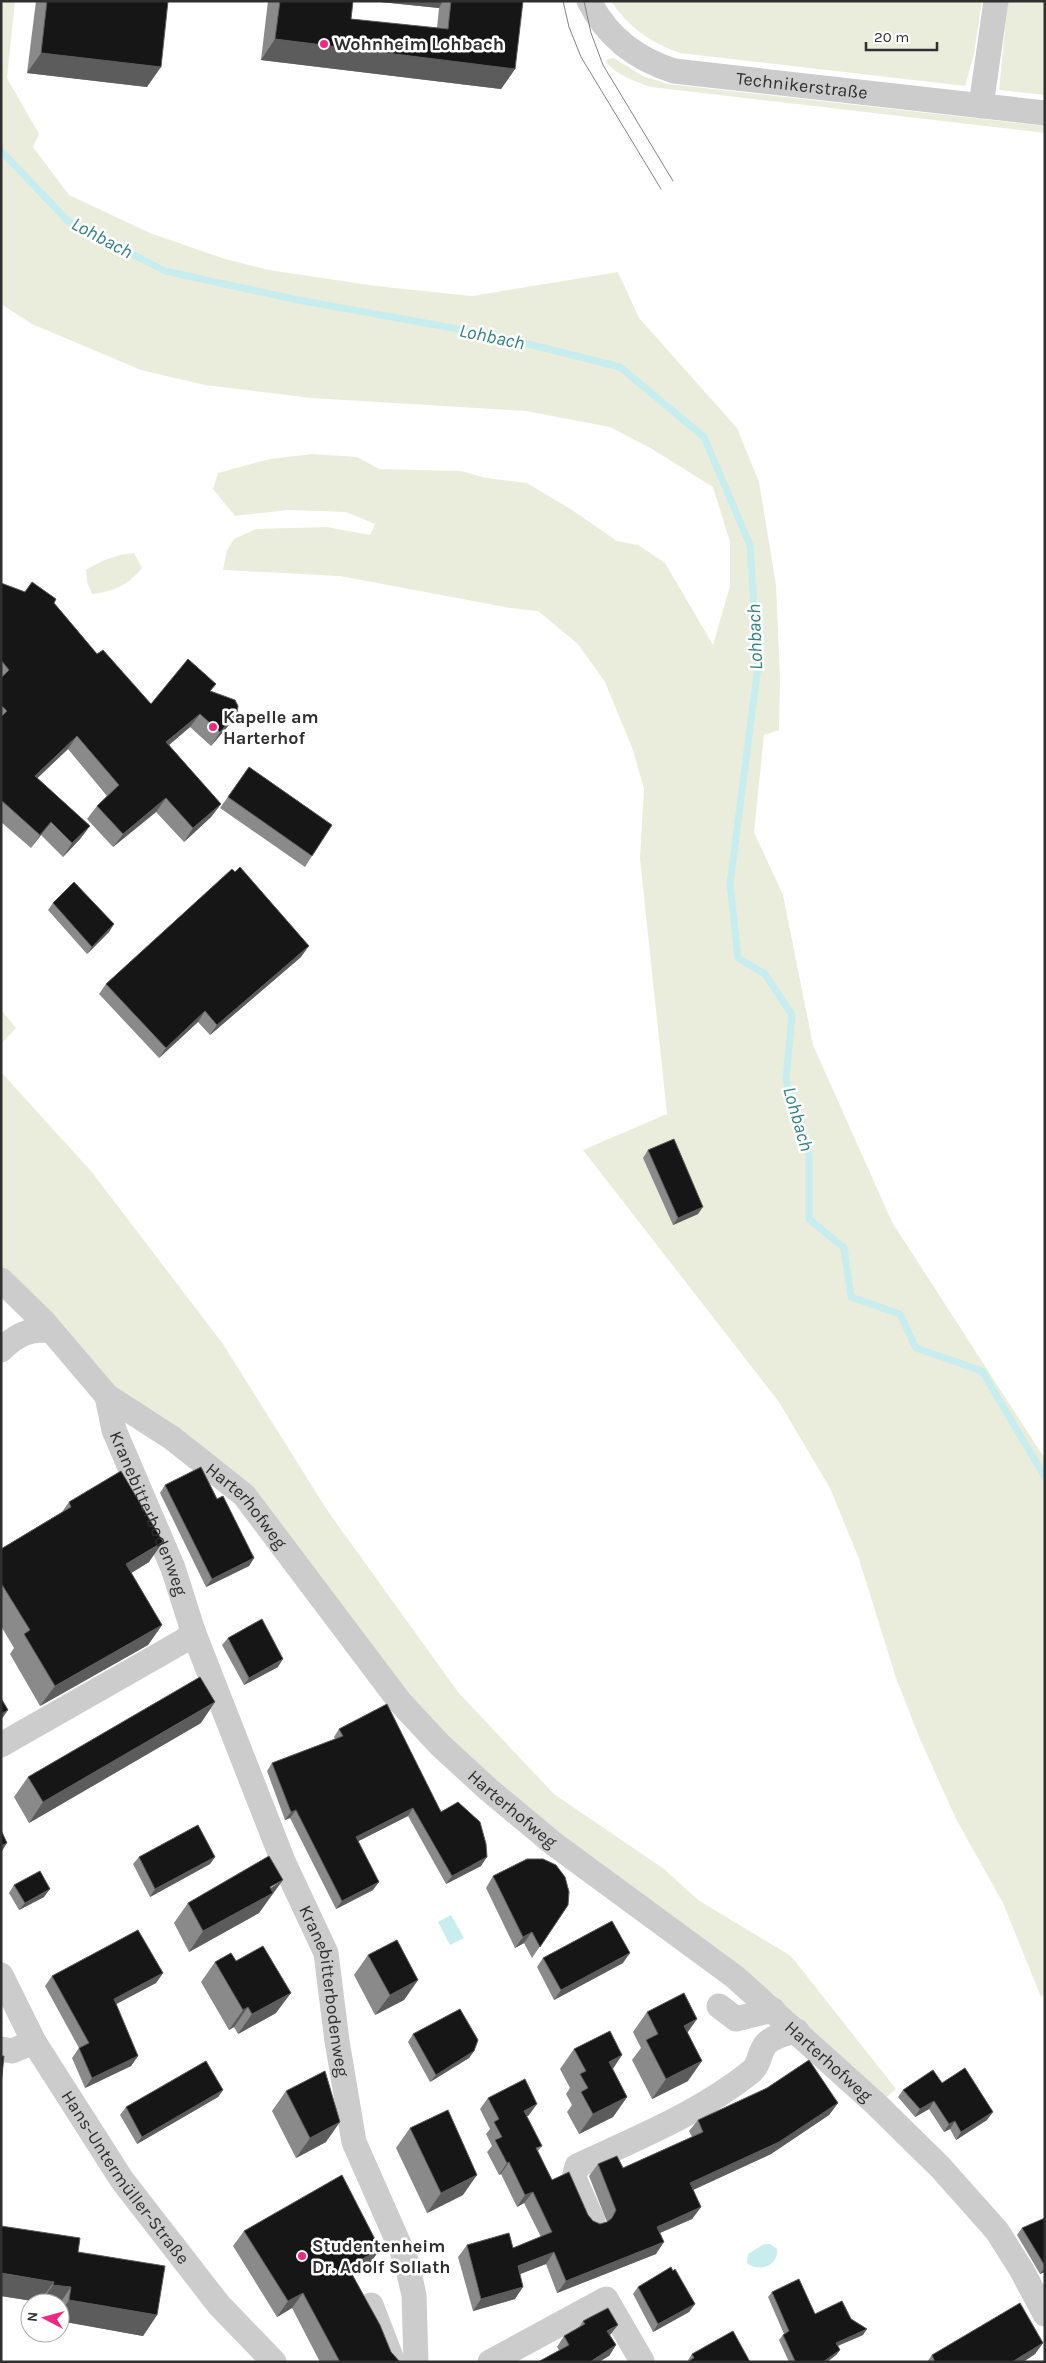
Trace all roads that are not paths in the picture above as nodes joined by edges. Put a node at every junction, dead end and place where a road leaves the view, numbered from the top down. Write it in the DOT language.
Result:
graph roads {
  1 [pos="589,1"];
  2 [pos="996,1"];
  3 [pos="981,106"];
  4 [pos="1045,113"];
  5 [pos="1,1280"];
  6 [pos="51,1331"];
  7 [pos="1,1350"];
  8 [pos="107,1396"];
  9 [pos="193,1631"];
  10 [pos="1,1745"];
  11 [pos="1,1975"];
  12 [pos="719,2006"];
  13 [pos="773,2010"];
  14 [pos="798,2031"];
  15 [pos="34,2042"];
  16 [pos="1,2049"];
  17 [pos="593,2221"];
  18 [pos="371,2304"];
  19 [pos="1045,2314"];
  20 [pos="642,2360"];
  21 [pos="274,2362"];
  22 [pos="393,2362"];
  23 [pos="416,2362"];
  24 [pos="490,2362"];
  1 -- 3 [label="street, Technikerstraße"];
  2 -- 3 [label="street"];
  3 -- 4 [label="street, Technikerstraße"];
  5 -- 6 [label="street, Harterhofweg"];
  6 -- 7 [label="street"];
  6 -- 8 [label="street, Harterhofweg"];
  8 -- 9 [label="street, Kranebitterbodenweg"];
  8 -- 13 [label="street, Harterhofweg"];
  9 -- 10 [label="street"];
  9 -- 23 [label="street, Kranebitterbodenweg"];
  11 -- 15 [label="street, Hans-Untermüller-Straße"];
  12 -- 13 [label="street"];
  13 -- 14 [label="street, Harterhofweg"];
  14 -- 17 [label="street"];
  14 -- 19 [label="street, Harterhofweg"];
  15 -- 16 [label="street"];
  15 -- 21 [label="street, Hans-Untermüller-Straße"];
  18 -- 22 [label="street"];
  20 -- 24 [label="street"];
}
